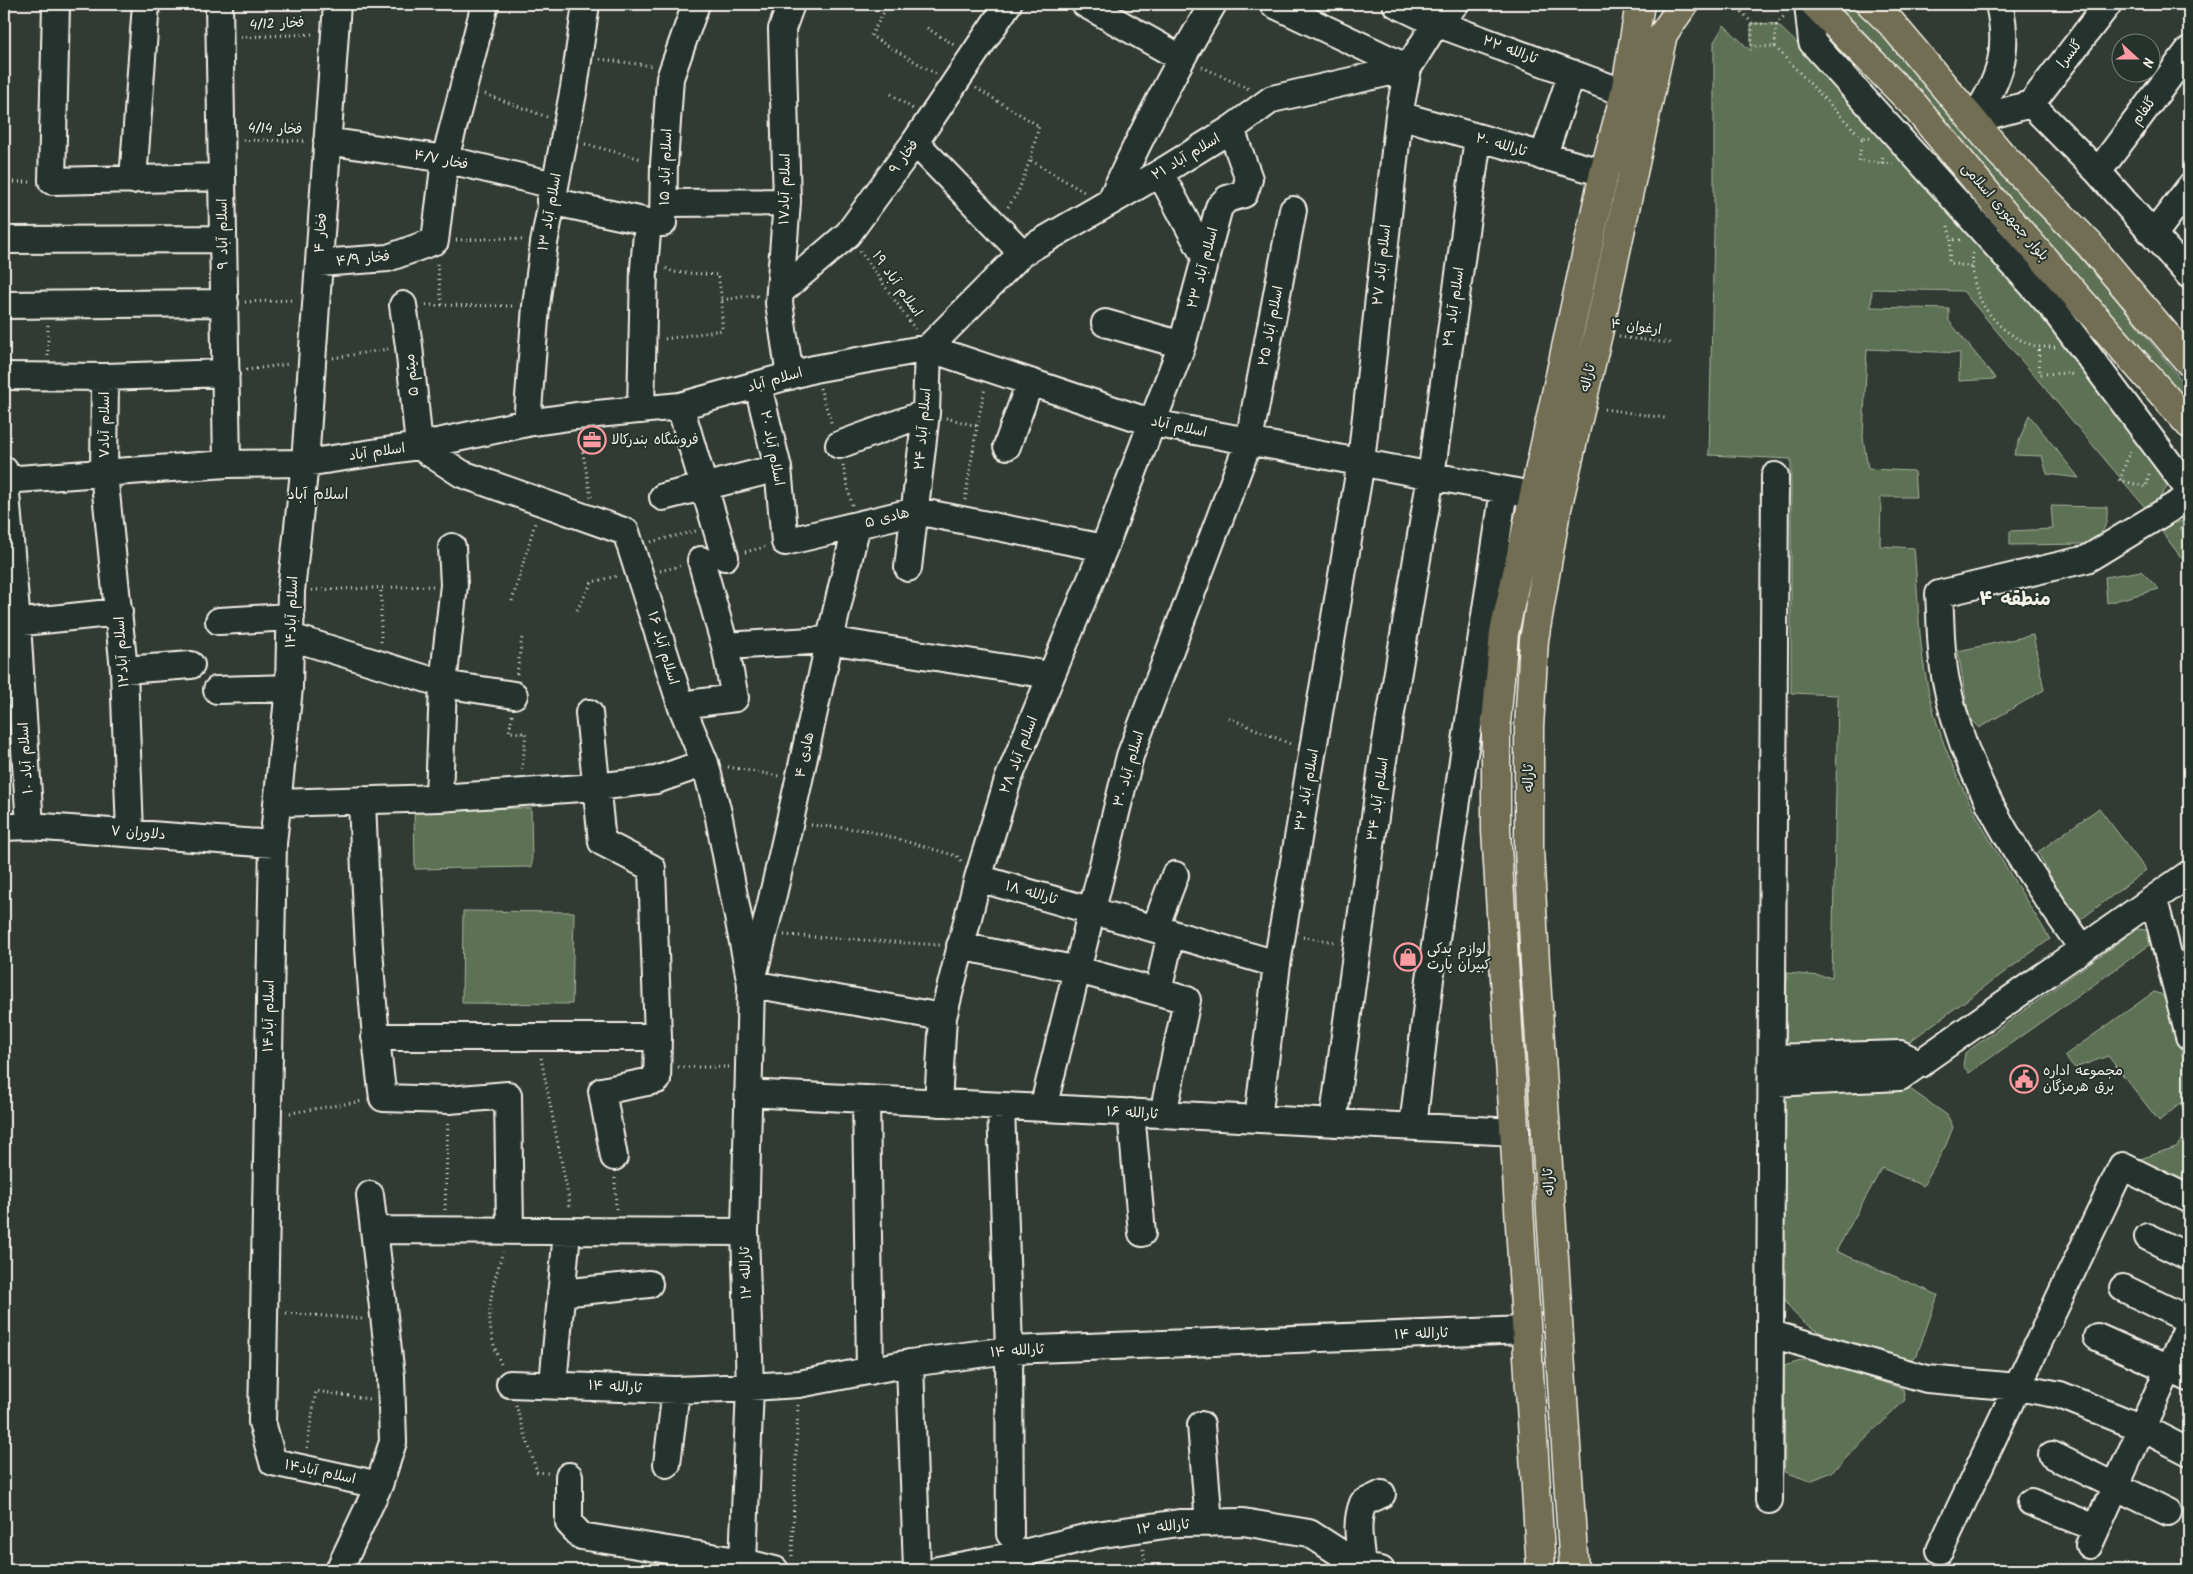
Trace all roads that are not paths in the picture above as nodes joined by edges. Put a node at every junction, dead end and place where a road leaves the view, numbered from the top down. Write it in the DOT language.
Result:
graph roads {
  1 [pos="56,4"];
  2 [pos="146,4"];
  3 [pos="219,4"];
  4 [pos="337,4"];
  5 [pos="484,4"];
  6 [pos="586,4"];
  7 [pos="696,4"];
  8 [pos="791,4"];
  9 [pos="1008,4"];
  10 [pos="1085,4"];
  11 [pos="1213,4"];
  12 [pos="1273,4"];
  13 [pos="1396,4"];
  14 [pos="1455,4"];
  15 [pos="1640,4"];
  16 [pos="1684,4"];
  17 [pos="1808,4"];
  18 [pos="1815,4"];
  19 [pos="1871,4"];
  20 [pos="1999,4"];
  21 [pos="2108,4"];
  22 [pos="1436,23"];
  23 [pos="2189,50"];
  24 [pos="1181,58"];
  25 [pos="1408,68"];
  26 [pos="1572,73"];
  27 [pos="1624,93"];
  28 [pos="2031,104"];
  29 [pos="1399,115"];
  30 [pos="1973,120"];
  31 [pos="1232,129"];
  32 [pos="1478,138"];
  33 [pos="327,141"];
  34 [pos="915,142"];
  35 [pos="1543,157"];
  36 [pos="445,159"];
  37 [pos="2098,172"];
  38 [pos="1160,173"];
  39 [pos="1604,173"];
  40 [pos="222,177"];
  41 [pos="133,180"];
  42 [pos="2189,188"];
  43 [pos="552,193"];
  44 [pos="787,202"];
  45 [pos="1108,202"];
  46 [pos="665,203"];
  47 [pos="1293,210"];
  48 [pos="648,222"];
  49 [pos="2154,234"];
  50 [pos="223,239"];
  51 [pos="4,240"];
  52 [pos="1022,253"];
  53 [pos="1206,259"];
  54 [pos="319,263"];
  55 [pos="2189,275"];
  56 [pos="779,298"];
  57 [pos="225,303"];
  58 [pos="4,305"];
  59 [pos="403,305"];
  60 [pos="1105,323"];
  61 [pos="1182,345"];
  62 [pos="928,348"];
  63 [pos="2189,360"];
  64 [pos="226,373"];
  65 [pos="4,376"];
  66 [pos="790,376"];
  67 [pos="105,377"];
  68 [pos="1030,382"];
  69 [pos="758,386"];
  70 [pos="680,406"];
  71 [pos="641,410"];
  72 [pos="926,414"];
  73 [pos="527,423"];
  74 [pos="1153,423"];
  75 [pos="2189,424"];
  76 [pos="1249,441"];
  77 [pos="839,445"];
  78 [pos="419,446"];
  79 [pos="1007,446"];
  80 [pos="1360,462"];
  81 [pos="305,463"];
  82 [pos="227,464"];
  83 [pos="778,468"];
  84 [pos="104,473"];
  85 [pos="4,476"];
  86 [pos="1431,476"];
  87 [pos="1775,476"];
  88 [pos="703,487"];
  89 [pos="1504,490"];
  90 [pos="2189,490"];
  91 [pos="1532,495"];
  92 [pos="663,497"];
  93 [pos="2189,497"];
  94 [pos="916,511"];
  95 [pos="857,525"];
  96 [pos="785,542"];
  97 [pos="452,547"];
  98 [pos="1104,548"];
  99 [pos="908,568"];
  100 [pos="119,612"];
  101 [pos="219,621"];
  102 [pos="10,624"];
  103 [pos="291,627"];
  104 [pos="828,640"];
  105 [pos="725,646"];
  106 [pos="191,665"];
  107 [pos="124,670"];
  108 [pos="1050,675"];
  109 [pos="443,684"];
  110 [pos="289,688"];
  111 [pos="217,690"];
  112 [pos="514,695"];
  113 [pos="681,705"];
  114 [pos="589,713"];
  115 [pos="705,763"];
  116 [pos="596,787"];
  117 [pos="439,798"];
  118 [pos="362,800"];
  119 [pos="276,803"];
  120 [pos="30,826"];
  121 [pos="4,827"];
  122 [pos="130,832"];
  123 [pos="273,844"];
  124 [pos="2189,874"];
  125 [pos="1175,876"];
  126 [pos="978,878"];
  127 [pos="2154,900"];
  128 [pos="1093,911"];
  129 [pos="1163,930"];
  130 [pos="960,946"];
  131 [pos="2083,949"];
  132 [pos="1535,963"];
  133 [pos="1277,964"];
  134 [pos="1504,965"];
  135 [pos="1078,970"];
  136 [pos="750,984"];
  137 [pos="1158,992"];
  138 [pos="943,1017"];
  139 [pos="2189,1036"];
  140 [pos="375,1037"];
  141 [pos="658,1038"];
  142 [pos="1772,1070"];
  143 [pos="748,1093"];
  144 [pos="866,1099"];
  145 [pos="938,1103"];
  146 [pos="1001,1106"];
  147 [pos="1043,1108"];
  148 [pos="1131,1112"];
  149 [pos="1164,1114"];
  150 [pos="1258,1119"];
  151 [pos="1333,1123"];
  152 [pos="1413,1127"];
  153 [pos="1516,1132"];
  154 [pos="614,1157"];
  155 [pos="370,1195"];
  156 [pos="2189,1199"];
  157 [pos="374,1230"];
  158 [pos="510,1231"];
  159 [pos="567,1232"];
  160 [pos="745,1232"];
  161 [pos="1142,1232"];
  162 [pos="2148,1236"];
  163 [pos="2189,1257"];
  164 [pos="649,1284"];
  165 [pos="2123,1288"];
  166 [pos="561,1293"];
  167 [pos="2189,1320"];
  168 [pos="2189,1324"];
  169 [pos="1526,1330"];
  170 [pos="1770,1334"];
  171 [pos="2097,1337"];
  172 [pos="1009,1350"];
  173 [pos="910,1363"];
  174 [pos="870,1370"];
  175 [pos="2179,1373"];
  176 [pos="510,1384"];
  177 [pos="553,1384"];
  178 [pos="750,1387"];
  179 [pos="2018,1387"];
  180 [pos="676,1390"];
  181 [pos="1201,1425"];
  182 [pos="2142,1428"];
  183 [pos="2189,1452"];
  184 [pos="2052,1455"];
  185 [pos="668,1464"];
  186 [pos="569,1476"];
  187 [pos="379,1485"];
  188 [pos="2116,1485"];
  189 [pos="1382,1494"];
  190 [pos="1769,1500"];
  191 [pos="2031,1502"];
  192 [pos="2168,1512"];
  193 [pos="1209,1523"];
  194 [pos="1010,1534"];
  195 [pos="1940,1550"];
  196 [pos="742,1562"];
  197 [pos="783,1565"];
  198 [pos="1369,1569"];
  199 [pos="339,1570"];
  200 [pos="917,1570"];
  201 [pos="938,1570"];
  202 [pos="1541,1570"];
  203 [pos="1574,1570"];
  1 -- 41 [label="street"];
  2 -- 41 [label="street"];
  3 -- 40 [label="street, اسلام آباد ۹"];
  4 -- 33 [label="street, فخار ۴"];
  5 -- 36 [label="street"];
  6 -- 43 [label="street, اسلام آباد ۱۳"];
  7 -- 46 [label="street, اسلام آباد ۱۵"];
  8 -- 44 [label="street, اسلام آباد۱۷"];
  9 -- 34 [label="street, فخار ۹"];
  10 -- 24 [label="street"];
  11 -- 24 [label="street"];
  12 -- 25 [label="street"];
  13 -- 22 [label="street, ثارالله ۲۲"];
  14 -- 22 [label="street"];
  15 -- 27 [label="main road, ثاراله"];
  16 -- 132 [label="main road, ثاراله"];
  17 -- 90 [label="street"];
  18 -- 75 [label="main road, بلوار جمهوری اسلامی"];
  19 -- 30 [label="main road"];
  20 -- 30 [label="street"];
  21 -- 28 [label="street, گلسرا"];
  22 -- 25 [label="street"];
  22 -- 26 [label="street, ثارالله ۲۲"];
  23 -- 37 [label="street, گلفام"];
  24 -- 45 [label="street"];
  25 -- 29 [label="street, اسلام آباد ۲۷"];
  25 -- 31 [label="street, اسلام آباد ۲۱"];
  26 -- 27 [label="street, ثارالله ۲۲"];
  26 -- 35 [label="street"];
  27 -- 39 [label="main road, ثاراله"];
  28 -- 30 [label="street"];
  28 -- 37 [label="street"];
  29 -- 32 [label="street, ثارالله ۲۰"];
  29 -- 80 [label="street, اسلام آباد ۲۷"];
  30 -- 63 [label="main road"];
  31 -- 38 [label="street, اسلام آباد ۲۱"];
  31 -- 53 [label="street, اسلام آباد ۲۳"];
  32 -- 35 [label="street, ثارالله ۲۰"];
  32 -- 86 [label="street, اسلام آباد ۲۹"];
  33 -- 36 [label="street, فخار ۴/۷"];
  33 -- 54 [label="street, فخار ۴"];
  34 -- 52 [label="street"];
  34 -- 56 [label="street, فخار ۹"];
  35 -- 39 [label="street, ثارالله ۲۰"];
  36 -- 43 [label="street, فخار ۴/۷"];
  36 -- 54 [label="street, فخار ۴/۹"];
  37 -- 49 [label="street"];
  38 -- 45 [label="street, اسلام آباد ۲۱"];
  38 -- 53 [label="street"];
  39 -- 91 [label="main road, ثاراله"];
  40 -- 41 [label="street"];
  40 -- 50 [label="street, اسلام آباد ۹"];
  42 -- 49 [label="street"];
  43 -- 48 [label="street, فخار ۴/۷"];
  43 -- 73 [label="street, اسلام آباد ۱۳"];
  44 -- 46 [label="street"];
  44 -- 56 [label="street, اسلام آباد۱۷"];
  45 -- 52 [label="street, اسلام آباد ۲۱"];
  46 -- 48 [label="street, اسلام آباد ۱۵"];
  47 -- 76 [label="street, اسلام آباد ۲۵"];
  48 -- 71 [label="street, اسلام آباد ۱۵"];
  49 -- 55 [label="street"];
  50 -- 51 [label="street"];
  50 -- 57 [label="street, اسلام آباد ۹"];
  52 -- 62 [label="street, اسلام آباد ۲۱"];
  53 -- 61 [label="street, اسلام آباد ۲۳"];
  54 -- 81 [label="street, فخار ۴"];
  56 -- 66 [label="street, اسلام آباد۱۷"];
  57 -- 58 [label="street"];
  57 -- 64 [label="street, اسلام آباد ۹"];
  59 -- 78 [label="street, میثم ۵"];
  60 -- 61 [label="street"];
  61 -- 74 [label="street, اسلام آباد ۲۳"];
  62 -- 66 [label="street, اسلام آباد"];
  62 -- 68 [label="street, اسلام آباد"];
  62 -- 72 [label="street, اسلام آباد ۲۴"];
  64 -- 67 [label="street"];
  64 -- 82 [label="street, اسلام آباد ۹"];
  65 -- 67 [label="street"];
  66 -- 69 [label="street, اسلام آباد"];
  67 -- 84 [label="street, اسلام آباد۷"];
  68 -- 74 [label="street, اسلام آباد"];
  68 -- 79 [label="street"];
  69 -- 70 [label="street, اسلام آباد"];
  69 -- 83 [label="street, اسلام آباد ۲۰"];
  70 -- 71 [label="street, اسلام آباد"];
  70 -- 88 [label="street"];
  71 -- 73 [label="street, اسلام آباد"];
  72 -- 77 [label="street"];
  72 -- 94 [label="street, اسلام آباد ۲۴"];
  73 -- 78 [label="street, اسلام آباد"];
  74 -- 76 [label="street, اسلام آباد"];
  74 -- 98 [label="street, اسلام آباد ۲۸"];
  76 -- 80 [label="street, اسلام آباد"];
  76 -- 128 [label="street, اسلام آباد ۳۰"];
  78 -- 81 [label="street, اسلام آباد"];
  78 -- 113 [label="street, اسلام آباد ۱۶"];
  80 -- 86 [label="street, اسلام آباد"];
  80 -- 133 [label="street, اسلام آباد ۳۲"];
  81 -- 82 [label="street, اسلام آباد"];
  81 -- 103 [label="street, اسلام آباد۱۴"];
  82 -- 84 [label="street, اسلام آباد"];
  83 -- 88 [label="street"];
  83 -- 96 [label="street, اسلام آباد ۲۰"];
  84 -- 85 [label="street, اسلام آباد"];
  84 -- 100 [label="street, اسلام آباد۱۲"];
  85 -- 102 [label="street, اسلام آباد ۱۰"];
  86 -- 89 [label="street, اسلام آباد"];
  86 -- 151 [label="street, اسلام آباد ۳۴"];
  87 -- 142 [label="street"];
  88 -- 92 [label="street"];
  88 -- 105 [label="street"];
  89 -- 91 [label="street, اسلام آباد"];
  89 -- 152 [label="street"];
  91 -- 134 [label="main road, ثاراله"];
  93 -- 131 [label="street"];
  94 -- 95 [label="street, هادی ۵"];
  94 -- 98 [label="street"];
  94 -- 99 [label="street, اسلام آباد ۲۴"];
  95 -- 96 [label="street, هادی ۵"];
  95 -- 104 [label="street, هادی ۴"];
  97 -- 109 [label="street"];
  98 -- 108 [label="street, اسلام آباد ۲۸"];
  100 -- 102 [label="street"];
  100 -- 107 [label="street, اسلام آباد۱۲"];
  101 -- 103 [label="street"];
  102 -- 120 [label="street, اسلام آباد ۱۰"];
  103 -- 109 [label="street"];
  103 -- 110 [label="street, اسلام آباد۱۴"];
  104 -- 105 [label="street"];
  104 -- 108 [label="street"];
  104 -- 136 [label="street, هادی ۴"];
  105 -- 113 [label="street"];
  106 -- 107 [label="street"];
  107 -- 122 [label="street, اسلام آباد۱۲"];
  108 -- 126 [label="street, اسلام آباد ۲۸"];
  109 -- 112 [label="street"];
  109 -- 117 [label="street"];
  110 -- 111 [label="street"];
  110 -- 119 [label="street, اسلام آباد۱۴"];
  113 -- 115 [label="street, اسلام آباد ۱۶"];
  114 -- 116 [label="street"];
  115 -- 116 [label="street"];
  115 -- 136 [label="street, اسلام آباد ۱۶"];
  116 -- 117 [label="street"];
  116 -- 141 [label="street"];
  117 -- 118 [label="street"];
  118 -- 119 [label="street"];
  118 -- 140 [label="street"];
  119 -- 123 [label="street, اسلام آباد۱۴"];
  120 -- 121 [label="street, دلاوران ۷"];
  120 -- 122 [label="street, دلاوران ۷"];
  122 -- 123 [label="street, دلاوران ۷"];
  123 -- 187 [label="street, اسلام آباد۱۴"];
  124 -- 127 [label="street"];
  125 -- 129 [label="street"];
  126 -- 128 [label="street, ثارالله ۱۸"];
  126 -- 130 [label="street, اسلام آباد ۲۸"];
  127 -- 131 [label="street"];
  127 -- 139 [label="street"];
  128 -- 129 [label="street, ثارالله ۱۸"];
  128 -- 135 [label="street, اسلام آباد ۳۰"];
  129 -- 133 [label="street, ثارالله ۱۸"];
  129 -- 137 [label="street"];
  130 -- 135 [label="street"];
  130 -- 138 [label="street, اسلام آباد ۲۸"];
  131 -- 142 [label="street"];
  132 -- 134 [label="main road"];
  132 -- 203 [label="main road, ثاراله"];
  133 -- 150 [label="street, اسلام آباد ۳۲"];
  134 -- 153 [label="main road, ثاراله"];
  135 -- 137 [label="street"];
  135 -- 147 [label="street, اسلام آباد ۳۰"];
  136 -- 138 [label="street"];
  136 -- 143 [label="street, ثارالله ۱۲"];
  137 -- 149 [label="street"];
  138 -- 145 [label="street, اسلام آباد ۲۸"];
  140 -- 141 [label="street"];
  140 -- 158 [label="street"];
  141 -- 154 [label="street"];
  142 -- 170 [label="street"];
  143 -- 144 [label="street, ثارالله ۱۶"];
  143 -- 160 [label="street, ثارالله ۱۲"];
  144 -- 145 [label="street, ثارالله ۱۶"];
  144 -- 174 [label="street"];
  145 -- 146 [label="street, ثارالله ۱۶"];
  146 -- 147 [label="street, ثارالله ۱۶"];
  146 -- 172 [label="street"];
  147 -- 148 [label="street, ثارالله ۱۶"];
  148 -- 149 [label="street, ثارالله ۱۶"];
  148 -- 161 [label="street"];
  149 -- 150 [label="street, ثارالله ۱۶"];
  150 -- 151 [label="street, ثارالله ۱۶"];
  151 -- 152 [label="street, ثارالله ۱۶"];
  152 -- 153 [label="street, ثارالله ۱۶"];
  153 -- 169 [label="main road, ثاراله"];
  155 -- 157 [label="street"];
  156 -- 179 [label="street"];
  157 -- 158 [label="street"];
  157 -- 187 [label="street"];
  158 -- 159 [label="street"];
  159 -- 160 [label="street"];
  159 -- 166 [label="street"];
  160 -- 178 [label="street, ثارالله ۱۲"];
  162 -- 163 [label="street"];
  164 -- 166 [label="street"];
  165 -- 167 [label="street"];
  166 -- 177 [label="street"];
  168 -- 175 [label="street"];
  169 -- 172 [label="street, ثارالله ۱۴"];
  169 -- 202 [label="main road, ثاراله"];
  170 -- 179 [label="street"];
  170 -- 190 [label="street"];
  171 -- 175 [label="street"];
  172 -- 173 [label="street, ثارالله ۱۴"];
  172 -- 194 [label="street"];
  173 -- 174 [label="street, ثارالله ۱۴"];
  173 -- 200 [label="street"];
  174 -- 178 [label="street, ثارالله ۱۴"];
  175 -- 182 [label="street"];
  176 -- 177 [label="street, ثارالله ۱۴"];
  177 -- 180 [label="street, ثارالله ۱۴"];
  178 -- 180 [label="street, ثارالله ۱۴"];
  178 -- 196 [label="street, ثارالله ۱۲"];
  179 -- 182 [label="street"];
  179 -- 195 [label="street"];
  180 -- 185 [label="street"];
  181 -- 193 [label="street"];
  182 -- 183 [label="street"];
  182 -- 188 [label="street"];
  184 -- 188 [label="street"];
  186 -- 196 [label="street"];
  187 -- 199 [label="street"];
  188 -- 191 [label="street"];
  188 -- 192 [label="street"];
  189 -- 198 [label="street"];
  193 -- 198 [label="street, ثارالله ۱۲"];
  193 -- 201 [label="street, ثارالله ۱۲"];
  196 -- 197 [label="street"];
}
